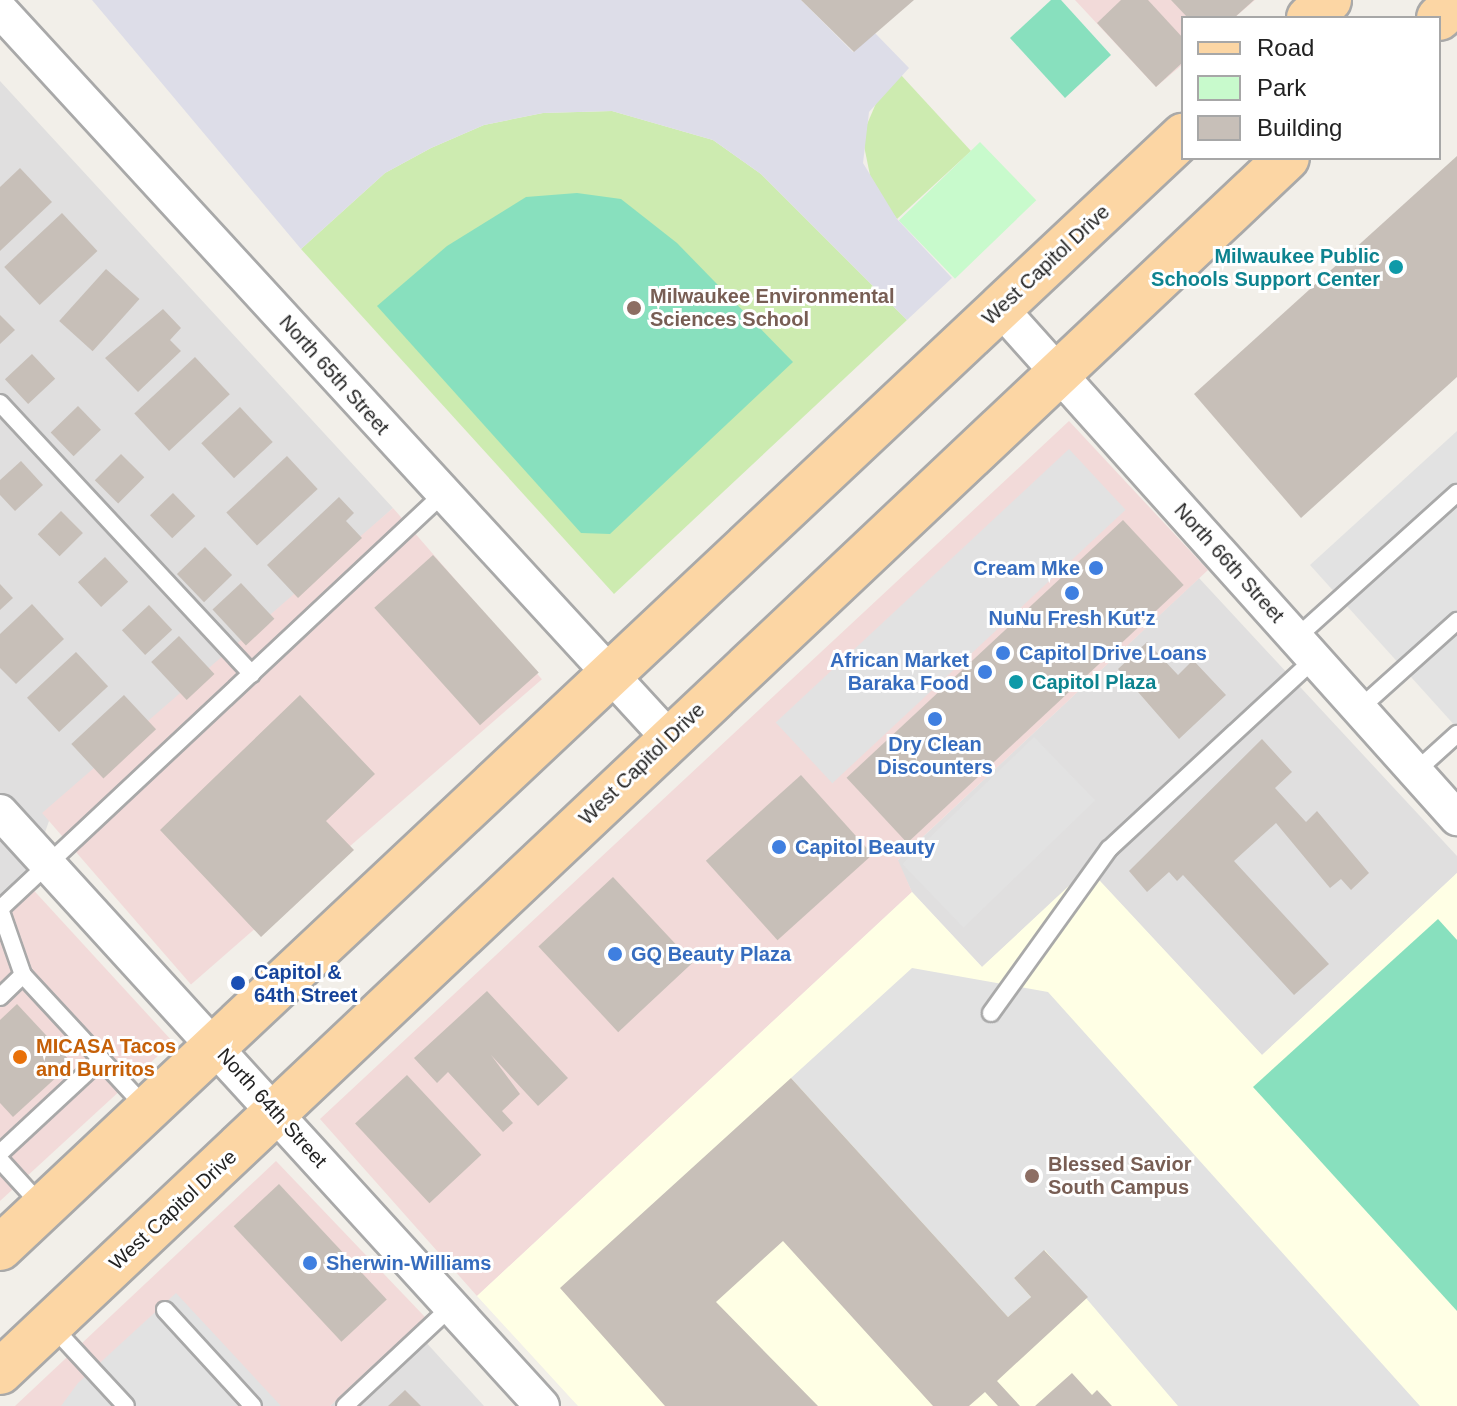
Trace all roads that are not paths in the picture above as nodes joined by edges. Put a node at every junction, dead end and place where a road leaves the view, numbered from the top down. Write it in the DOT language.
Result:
graph roads {
  1 [pos="1329,0"];
  2 [pos="1422,0"];
  3 [pos="1457,1"];
  4 [pos="0,10"];
  5 [pos="1311,16"];
  6 [pos="1437,16"];
  7 [pos="1441,16"];
  8 [pos="1441,20"];
  9 [pos="1457,38"];
  10 [pos="1181,138"];
  11 [pos="1285,160"];
  12 [pos="1000,308"];
  13 [pos="1057,371"];
  14 [pos="0,403"];
  15 [pos="1457,493"];
  16 [pos="443,494"];
  17 [pos="1457,621"];
  18 [pos="1305,648"];
  19 [pos="252,674"];
  20 [pos="608,674"];
  21 [pos="1359,709"];
  22 [pos="1457,734"];
  23 [pos="669,738"];
  24 [pos="1415,772"];
  25 [pos="0,812"];
  26 [pos="1457,818"];
  27 [pos="49,864"];
  28 [pos="0,909"];
  29 [pos="23,975"];
  30 [pos="0,997"];
  31 [pos="991,1013"];
  32 [pos="215,1045"];
  33 [pos="101,1059"];
  34 [pos="147,1110"];
  35 [pos="277,1113"];
  36 [pos="0,1153"];
  37 [pos="0,1160"];
  38 [pos="44,1207"];
  39 [pos="0,1248"];
  40 [pos="452,1306"];
  41 [pos="165,1310"];
  42 [pos="50,1324"];
  43 [pos="0,1372"];
  44 [pos="126,1406"];
  45 [pos="253,1406"];
  46 [pos="345,1406"];
  47 [pos="542,1406"];
  1 -- 5 [label="main road"];
  2 -- 6 [label="street"];
  3 -- 7 [label="main road"];
  4 -- 16 [label="street, North 65th Street"];
  8 -- 9 [label="street"];
  10 -- 12 [label="main road, West Capitol Drive"];
  11 -- 13 [label="main road, West Capitol Drive"];
  12 -- 13 [label="street, North 66th Street"];
  12 -- 20 [label="main road, West Capitol Drive"];
  13 -- 18 [label="street, North 66th Street"];
  13 -- 23 [label="main road, West Capitol Drive"];
  14 -- 19 [label="lane"];
  15 -- 18 [label="lane"];
  16 -- 19 [label="lane"];
  16 -- 20 [label="street, North 65th Street"];
  17 -- 21 [label="lane"];
  18 -- 21 [label="street, North 66th Street"];
  18 -- 31 [label="lane"];
  19 -- 27 [label="lane"];
  20 -- 23 [label="street, North 65th Street"];
  20 -- 32 [label="main road, West Capitol Drive"];
  21 -- 24 [label="street, North 66th Street"];
  22 -- 24 [label="lane"];
  23 -- 35 [label="main road, West Capitol Drive"];
  24 -- 26 [label="street, North 66th Street"];
  25 -- 27 [label="street, North 64th Street"];
  27 -- 28 [label="lane"];
  27 -- 32 [label="street, North 64th Street"];
  28 -- 29 [label="lane"];
  29 -- 30 [label="lane"];
  29 -- 33 [label="lane"];
  32 -- 34 [label="main road, West Capitol Drive"];
  32 -- 35 [label="street, North 64th Street"];
  33 -- 34 [label="lane"];
  33 -- 36 [label="lane"];
  34 -- 38 [label="main road, West Capitol Drive"];
  35 -- 40 [label="street, North 64th Street"];
  35 -- 42 [label="main road, West Capitol Drive"];
  37 -- 38 [label="lane"];
  38 -- 39 [label="main road, West Capitol Drive"];
  40 -- 46 [label="lane"];
  40 -- 47 [label="street, North 64th Street"];
  41 -- 45 [label="lane"];
  42 -- 43 [label="main road, West Capitol Drive"];
  42 -- 44 [label="lane"];
}
